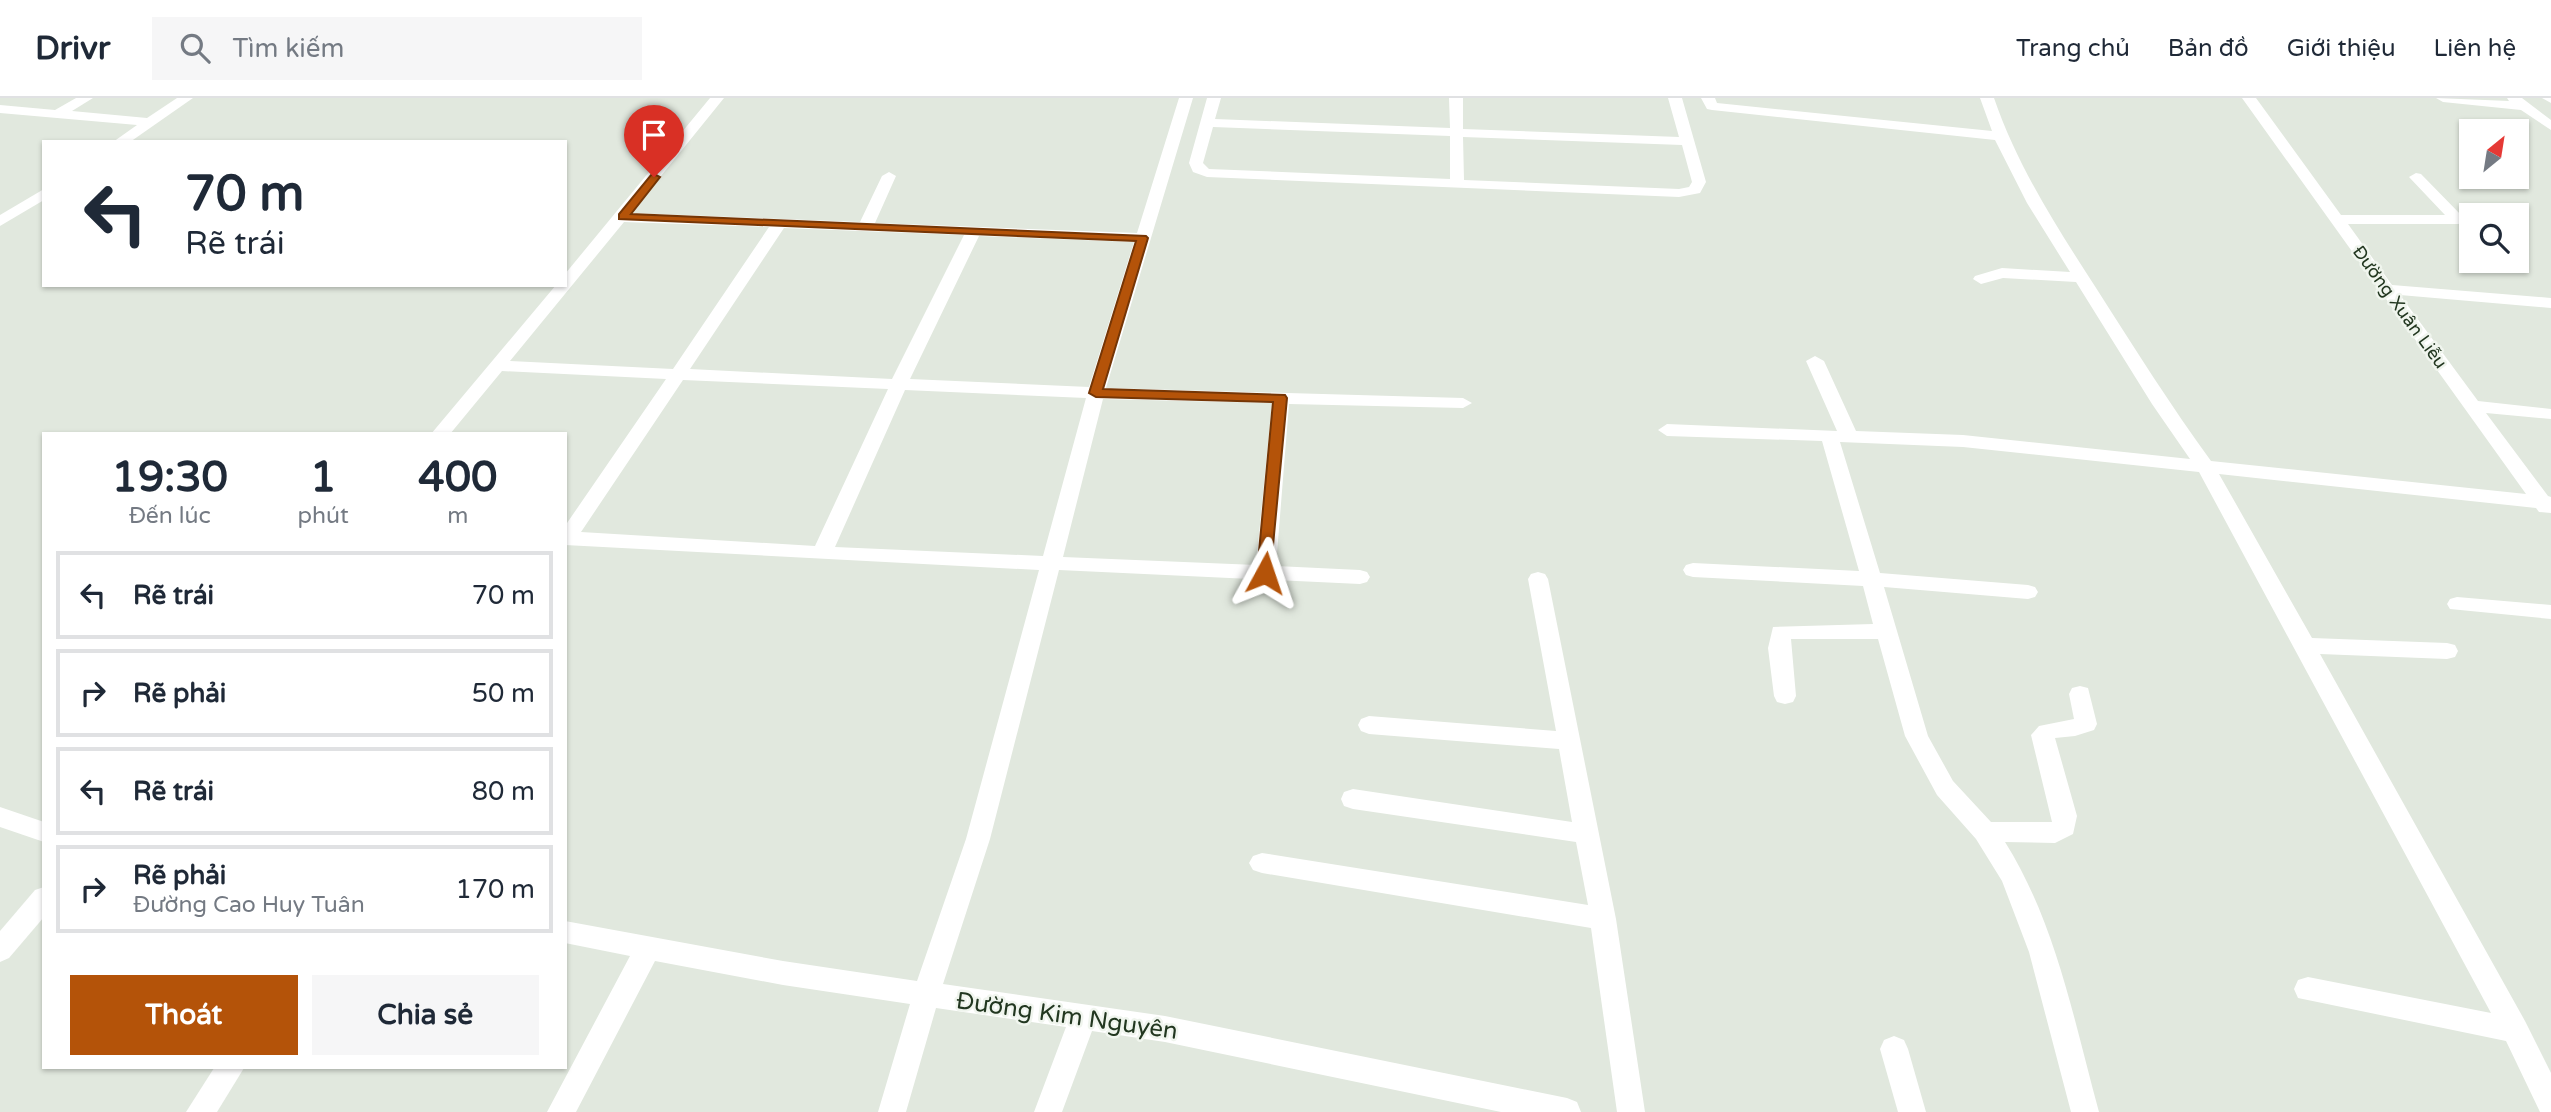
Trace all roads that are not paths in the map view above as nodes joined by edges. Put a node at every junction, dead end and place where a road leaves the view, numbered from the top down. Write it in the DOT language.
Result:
graph roads {
  1 [pos="86,98"];
  2 [pos="186,98"];
  3 [pos="717,98"];
  4 [pos="1186,98"];
  5 [pos="1214,98"];
  6 [pos="1456,98"];
  7 [pos="1675,98"];
  8 [pos="1708,98"];
  9 [pos="1987,98"];
  10 [pos="2249,98"];
  11 [pos="2443,98"];
  12 [pos="2518,102"];
  13 [pos="0,109"];
  14 [pos="56,115"];
  15 [pos="149,122"];
  16 [pos="1207,123"];
  17 [pos="2551,126"];
  18 [pos="1457,131"];
  19 [pos="2000,136"];
  20 [pos="123,140"];
  21 [pos="1686,141"];
  22 [pos="889,176"];
  23 [pos="2416,177"];
  24 [pos="1457,184"];
  25 [pos="42,194"];
  26 [pos="0,208"];
  27 [pos="20,209"];
  28 [pos="623,217"];
  29 [pos="2337,219"];
  30 [pos="0,222"];
  31 [pos="780,223"];
  32 [pos="865,227"];
  33 [pos="974,231"];
  34 [pos="1142,238"];
  35 [pos="2080,277"];
  36 [pos="1981,279"];
  37 [pos="567,283"];
  38 [pos="563,287"];
  39 [pos="2387,289"];
  40 [pos="2551,303"];
  41 [pos="1815,361"];
  42 [pos="497,366"];
  43 [pos="679,372"];
  44 [pos="899,383"];
  45 [pos="1096,393"];
  46 [pos="1280,398"];
  47 [pos="1463,403"];
  48 [pos="2471,406"];
  49 [pos="2551,414"];
  50 [pos="1667,430"];
  51 [pos="442,432"];
  52 [pos="1838,435"];
  53 [pos="2206,468"];
  54 [pos="2547,507"];
  55 [pos="567,537"];
  56 [pos="567,538"];
  57 [pos="822,553"];
  58 [pos="1051,564"];
  59 [pos="1693,570"];
  60 [pos="1265,573"];
  61 [pos="1360,577"];
  62 [pos="1538,579"];
  63 [pos="1870,579"];
  64 [pos="2028,592"];
  65 [pos="2458,604"];
  66 [pos="2551,612"];
  67 [pos="1885,631"];
  68 [pos="2305,646"];
  69 [pos="2447,651"];
  70 [pos="2080,694"];
  71 [pos="1785,696"];
  72 [pos="1369,725"];
  73 [pos="1567,741"];
  74 [pos="1353,799"];
  75 [pos="0,817"];
  76 [pos="42,831"];
  77 [pos="1985,832"];
  78 [pos="1586,834"];
  79 [pos="1262,863"];
  80 [pos="42,900"];
  81 [pos="1603,919"];
  82 [pos="567,932"];
  83 [pos="649,947"];
  84 [pos="0,950"];
  85 [pos="2308,989"];
  86 [pos="926,995"];
  87 [pos="1084,1016"];
  88 [pos="2515,1030"];
  89 [pos="1894,1049"];
  90 [pos="229,1069"];
  91 [pos="2551,1103"];
  92 [pos="200,1112"];
  93 [pos="561,1112"];
  94 [pos="892,1112"];
  95 [pos="1048,1112"];
  96 [pos="1567,1112"];
  97 [pos="1631,1112"];
  98 [pos="1912,1112"];
  99 [pos="2085,1112"];
  1 -- 14 [label="street"];
  2 -- 15 [label="street"];
  3 -- 28 [label="street"];
  4 -- 34 [label="street"];
  5 -- 16 [label="street"];
  6 -- 18 [label="street"];
  7 -- 21 [label="street"];
  8 -- 19 [label="street"];
  9 -- 19 [label="street"];
  10 -- 29 [label="street, Đường Xuân Liễu"];
  11 -- 12 [label="street"];
  12 -- 17 [label="street"];
  13 -- 14 [label="street"];
  14 -- 15 [label="street"];
  15 -- 20 [label="street"];
  16 -- 18 [label="street"];
  16 -- 24 [label="street"];
  18 -- 21 [label="street"];
  18 -- 24 [label="street"];
  19 -- 35 [label="street"];
  21 -- 24 [label="street"];
  22 -- 32 [label="street"];
  23 -- 29 [label="street"];
  25 -- 27 [label="street"];
  26 -- 27 [label="street"];
  27 -- 30 [label="street"];
  28 -- 31 [label="street"];
  28 -- 37 [label="street"];
  29 -- 39 [label="street, Đường Xuân Liễu"];
  31 -- 32 [label="street"];
  31 -- 43 [label="street"];
  32 -- 33 [label="street"];
  33 -- 34 [label="street"];
  33 -- 44 [label="street"];
  34 -- 45 [label="street"];
  35 -- 36 [label="street"];
  35 -- 53 [label="street"];
  38 -- 42 [label="street"];
  39 -- 40 [label="street"];
  39 -- 48 [label="street, Đường Xuân Liễu"];
  41 -- 52 [label="street"];
  42 -- 43 [label="street"];
  42 -- 51 [label="street"];
  43 -- 44 [label="street"];
  43 -- 55 [label="street"];
  44 -- 45 [label="street"];
  44 -- 57 [label="street"];
  45 -- 46 [label="street"];
  45 -- 58 [label="street"];
  46 -- 47 [label="street"];
  46 -- 60 [label="street"];
  48 -- 49 [label="street"];
  48 -- 54 [label="street, Đường Xuân Liễu"];
  50 -- 52 [label="street"];
  52 -- 53 [label="street"];
  52 -- 63 [label="street"];
  53 -- 54 [label="street"];
  53 -- 68 [label="street"];
  56 -- 57 [label="street"];
  57 -- 58 [label="street"];
  58 -- 60 [label="street"];
  58 -- 86 [label="street"];
  59 -- 63 [label="street"];
  60 -- 61 [label="street"];
  62 -- 73 [label="street"];
  63 -- 64 [label="street"];
  63 -- 67 [label="street"];
  65 -- 66 [label="street"];
  67 -- 71 [label="street"];
  67 -- 77 [label="street"];
  68 -- 69 [label="street"];
  68 -- 88 [label="street"];
  70 -- 77 [label="street"];
  72 -- 73 [label="street"];
  73 -- 78 [label="street"];
  74 -- 78 [label="street"];
  75 -- 76 [label="street"];
  77 -- 99 [label="street"];
  78 -- 81 [label="street"];
  79 -- 81 [label="street"];
  80 -- 84 [label="street"];
  81 -- 97 [label="street"];
  82 -- 83 [label="street, Đường Kim Nguyên"];
  83 -- 86 [label="street, Đường Kim Nguyên"];
  83 -- 93 [label="street"];
  85 -- 88 [label="street"];
  86 -- 87 [label="street, Đường Kim Nguyên"];
  86 -- 94 [label="street"];
  87 -- 95 [label="street"];
  87 -- 96 [label="street, Đường Kim Nguyên"];
  88 -- 91 [label="street"];
  89 -- 98 [label="street"];
  90 -- 92 [label="street"];
}
